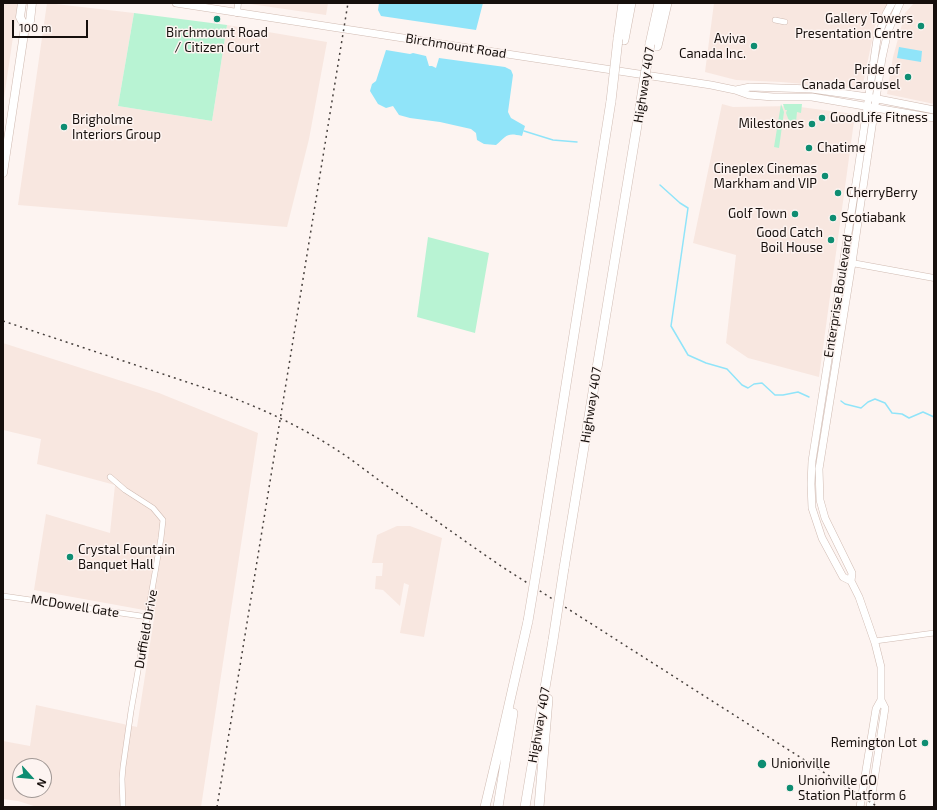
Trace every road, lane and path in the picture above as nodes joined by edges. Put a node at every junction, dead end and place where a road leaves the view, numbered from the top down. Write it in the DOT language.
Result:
graph roads {
  1 [pos="22,3"];
  2 [pos="32,3"];
  3 [pos="176,3"];
  4 [pos="238,3"];
  5 [pos="623,3"];
  6 [pos="631,3"];
  7 [pos="659,3"];
  8 [pos="667,3"];
  9 [pos="892,3"];
  10 [pos="900,3"];
  11 [pos="237,13"];
  12 [pos="775,20"];
  13 [pos="785,22"];
  14 [pos="25,26"];
  15 [pos="621,40"];
  16 [pos="653,45"];
  17 [pos="735,90"];
  18 [pos="868,97"];
  19 [pos="876,99"];
  20 [pos="866,106"];
  21 [pos="874,108"];
  22 [pos="934,110"];
  23 [pos="934,118"];
  24 [pos="3,173"];
  25 [pos="843,262"];
  26 [pos="852,264"];
  27 [pos="934,278"];
  28 [pos="110,477"];
  29 [pos="851,581"];
  30 [pos="3,596"];
  31 [pos="148,617"];
  32 [pos="528,621"];
  33 [pos="934,633"];
  34 [pos="553,640"];
  35 [pos="874,641"];
  36 [pos="881,700"];
  37 [pos="123,807"];
  38 [pos="485,807"];
  39 [pos="498,807"];
  40 [pos="525,807"];
  41 [pos="539,807"];
  42 [pos="860,807"];
  43 [pos="870,807"];
  1 -- 14 [label="main road"];
  2 -- 14 [label="main road"];
  3 -- 11 [label="main road, Birchmount Road"];
  4 -- 11 [label="street"];
  5 -- 15 [label="highway"];
  6 -- 15 [label="highway, Highway 407"];
  7 -- 16 [label="highway, Highway 407"];
  8 -- 16 [label="highway"];
  9 -- 18 [label="main road, Enterprise Boulevard"];
  10 -- 19 [label="main road, Enterprise Boulevard"];
  11 -- 17 [label="main road, Birchmount Road"];
  12 -- 13 [label="street"];
  14 -- 24 [label="main road"];
  15 -- 32 [label="highway, Highway 407, bridge"];
  16 -- 34 [label="highway, Highway 407, bridge"];
  17 -- 18 [label="main road, Birchmount Road"];
  17 -- 20 [label="main road, Birchmount Road"];
  18 -- 19 [label="main road, Birchmount Road"];
  18 -- 20 [label="main road, Enterprise Boulevard"];
  19 -- 21 [label="main road, Enterprise Boulevard"];
  19 -- 22 [label="main road, Birchmount Road"];
  20 -- 21 [label="main road, Birchmount Road"];
  20 -- 25 [label="main road, Enterprise Boulevard"];
  21 -- 23 [label="main road, Birchmount Road"];
  21 -- 26 [label="main road, Enterprise Boulevard"];
  25 -- 26 [label="street"];
  25 -- 29 [label="main road, Enterprise Boulevard"];
  26 -- 27 [label="street"];
  26 -- 29 [label="main road, Enterprise Boulevard"];
  28 -- 31 [label="street, Duffield Drive"];
  29 -- 35 [label="main road, Enterprise Boulevard"];
  30 -- 31 [label="street, McDowell Gate"];
  31 -- 37 [label="street, Duffield Drive"];
  32 -- 38 [label="highway"];
  32 -- 39 [label="highway, Highway 407"];
  33 -- 35 [label="street"];
  34 -- 40 [label="highway, Highway 407"];
  34 -- 41 [label="highway"];
  35 -- 36 [label="main road, Enterprise Boulevard"];
  36 -- 42 [label="main road, Enterprise Boulevard"];
  36 -- 43 [label="main road, Enterprise Boulevard"];
}
